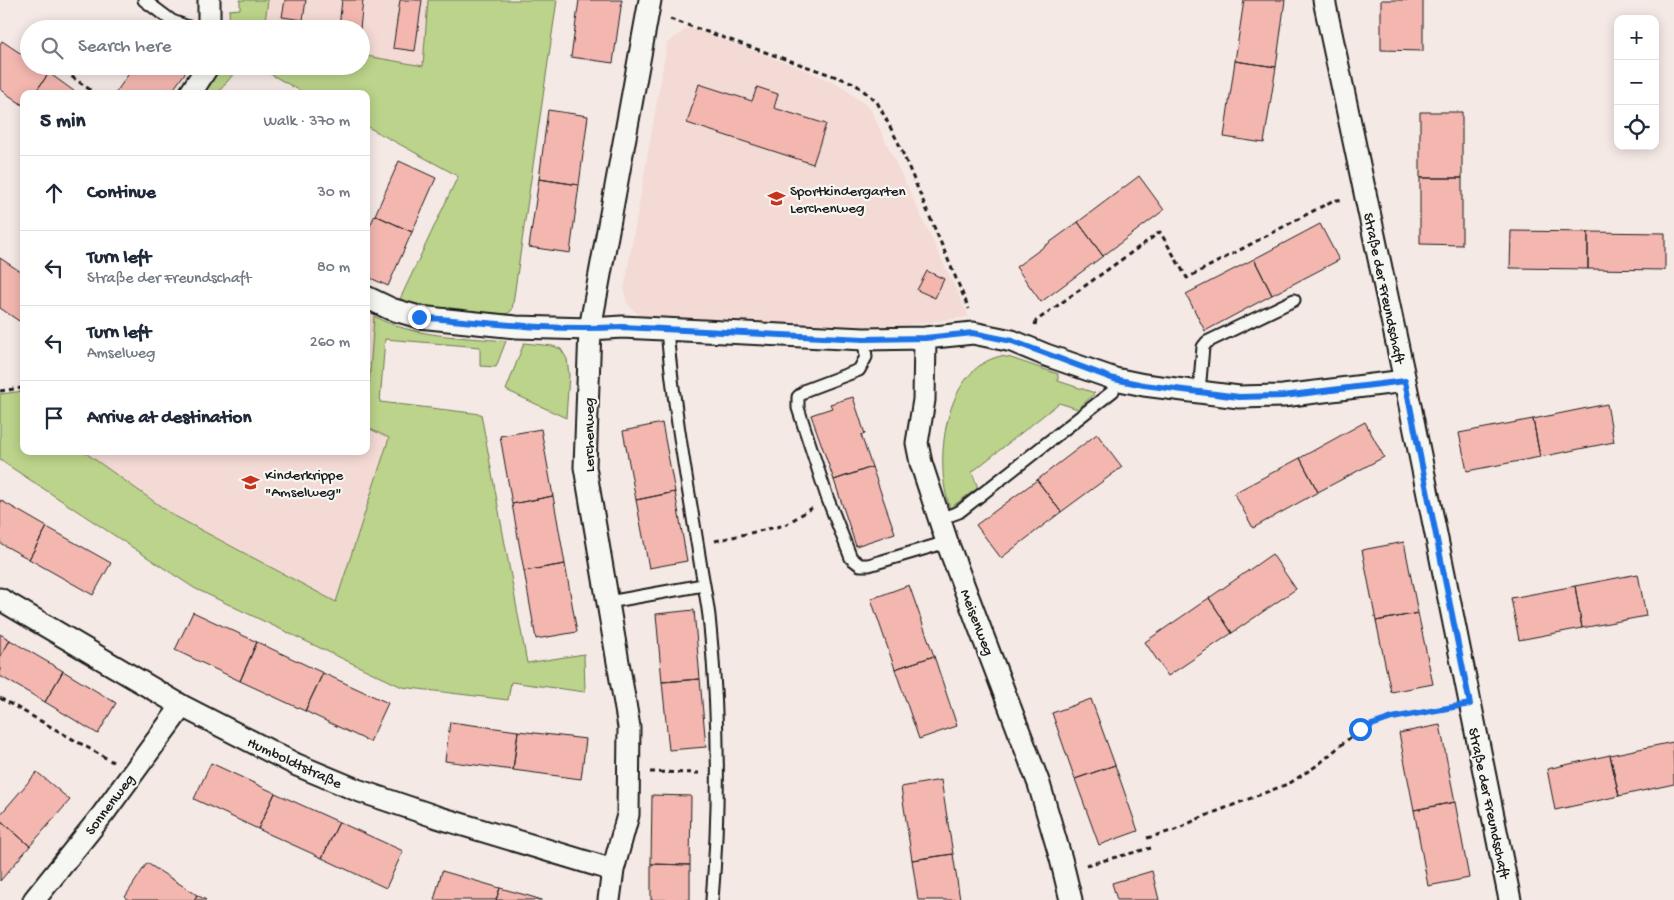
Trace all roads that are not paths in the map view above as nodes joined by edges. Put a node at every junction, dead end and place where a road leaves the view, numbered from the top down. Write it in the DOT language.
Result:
graph roads {
  1 [pos="144,0"];
  2 [pos="209,0"];
  3 [pos="1324,0"];
  4 [pos="649,6"];
  5 [pos="171,20"];
  6 [pos="208,20"];
  7 [pos="202,75"];
  8 [pos="193,90"];
  9 [pos="370,299"];
  10 [pos="1294,300"];
  11 [pos="590,329"];
  12 [pos="667,330"];
  13 [pos="925,338"];
  14 [pos="864,339"];
  15 [pos="1114,379"];
  16 [pos="1405,381"];
  17 [pos="1199,392"];
  18 [pos="940,519"];
  19 [pos="947,542"];
  20 [pos="703,585"];
  21 [pos="0,599"];
  22 [pos="609,602"];
  23 [pos="182,706"];
  24 [pos="613,870"];
  25 [pos="34,900"];
  26 [pos="610,900"];
  27 [pos="712,900"];
  28 [pos="1071,900"];
  29 [pos="1510,900"];
  1 -- 5 [label="lane"];
  2 -- 6 [label="street"];
  3 -- 16 [label="street, Straße der Freundschaft"];
  4 -- 11 [label="street, Lerchenweg"];
  7 -- 8 [label="street"];
  9 -- 11 [label="street"];
  10 -- 17 [label="lane"];
  11 -- 12 [label="street"];
  11 -- 22 [label="street, Lerchenweg"];
  12 -- 14 [label="street"];
  12 -- 20 [label="lane"];
  13 -- 14 [label="street"];
  13 -- 15 [label="street"];
  13 -- 18 [label="street, Meisenweg"];
  14 -- 19 [label="lane"];
  15 -- 17 [label="street"];
  15 -- 18 [label="lane"];
  16 -- 17 [label="street"];
  16 -- 29 [label="street, Straße der Freundschaft"];
  18 -- 19 [label="street, Meisenweg"];
  19 -- 28 [label="street, Meisenweg"];
  20 -- 22 [label="lane"];
  20 -- 27 [label="lane"];
  21 -- 23 [label="street, Humboldtstraße"];
  22 -- 24 [label="street, Lerchenweg"];
  23 -- 24 [label="street, Humboldtstraße"];
  23 -- 25 [label="street, Sonnenweg"];
  24 -- 26 [label="street, Lerchenweg"];
}
